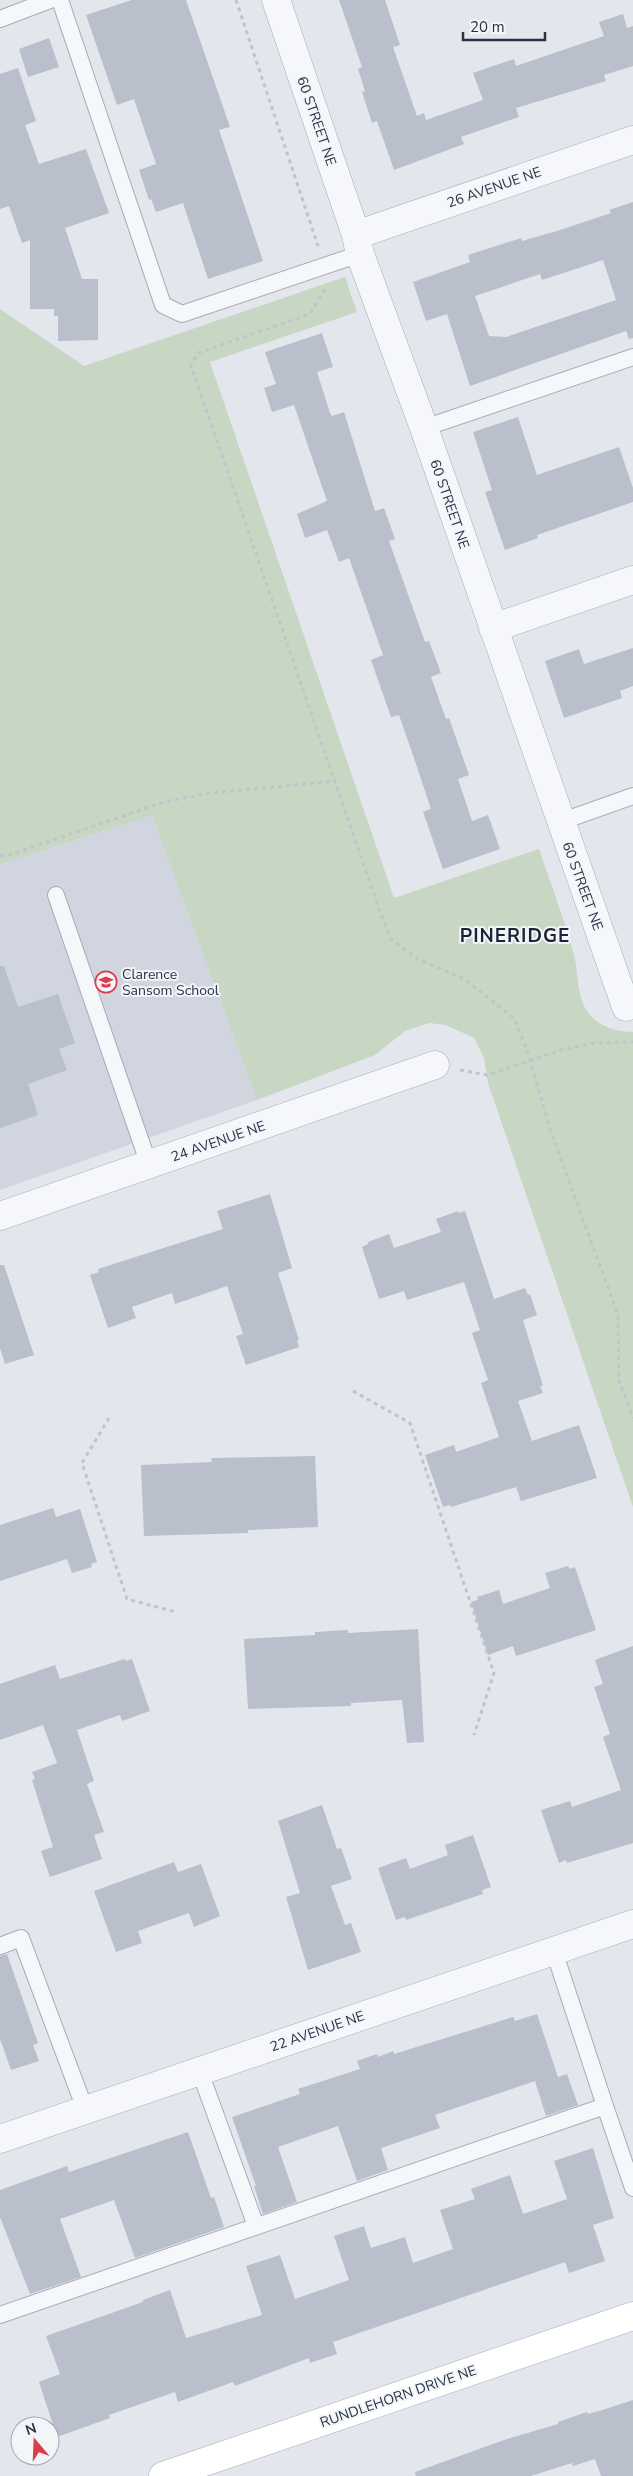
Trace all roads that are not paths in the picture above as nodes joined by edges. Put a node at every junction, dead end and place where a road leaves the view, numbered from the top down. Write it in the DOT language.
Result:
graph roads {
  1 [pos="50,0"];
  2 [pos="60,0"];
  3 [pos="276,0"];
  4 [pos="0,19"];
  5 [pos="633,140"];
  6 [pos="358,245"];
  7 [pos="633,357"];
  8 [pos="424,428"];
  9 [pos="633,580"];
  10 [pos="493,628"];
  11 [pos="633,796"];
  12 [pos="560,822"];
  13 [pos="56,895"];
  14 [pos="629,1006"];
  15 [pos="435,1065"];
  16 [pos="149,1165"];
  17 [pos="0,1216"];
  18 [pos="633,1924"];
  19 [pos="0,1946"];
  20 [pos="554,1950"];
  21 [pos="200,2072"];
  22 [pos="605,2106"];
  23 [pos="85,2109"];
  24 [pos="0,2138"];
  25 [pos="633,2188"];
  26 [pos="256,2226"];
  27 [pos="0,2315"];
  28 [pos="633,2316"];
  29 [pos="163,2476"];
  1 -- 4 [label="lane"];
  2 -- 6 [label="lane"];
  3 -- 6 [label="street, 60 STREET NE"];
  5 -- 6 [label="street, 26 AVENUE NE"];
  6 -- 8 [label="street, 60 STREET NE"];
  7 -- 8 [label="lane"];
  8 -- 10 [label="street, 60 STREET NE"];
  9 -- 10 [label="street"];
  10 -- 12 [label="street, 60 STREET NE"];
  11 -- 12 [label="lane"];
  12 -- 14 [label="street, 60 STREET NE"];
  13 -- 16 [label="lane"];
  15 -- 16 [label="street, 24 AVENUE NE"];
  16 -- 17 [label="street, 24 AVENUE NE"];
  18 -- 20 [label="street, 22 AVENUE NE"];
  19 -- 23 [label="lane"];
  20 -- 21 [label="street, 22 AVENUE NE"];
  20 -- 22 [label="lane"];
  21 -- 23 [label="street, 22 AVENUE NE"];
  21 -- 26 [label="lane"];
  22 -- 25 [label="lane"];
  22 -- 26 [label="lane"];
  23 -- 24 [label="street, 22 AVENUE NE"];
  26 -- 27 [label="lane"];
  28 -- 29 [label="street, RUNDLEHORN DRIVE NE"];
}
